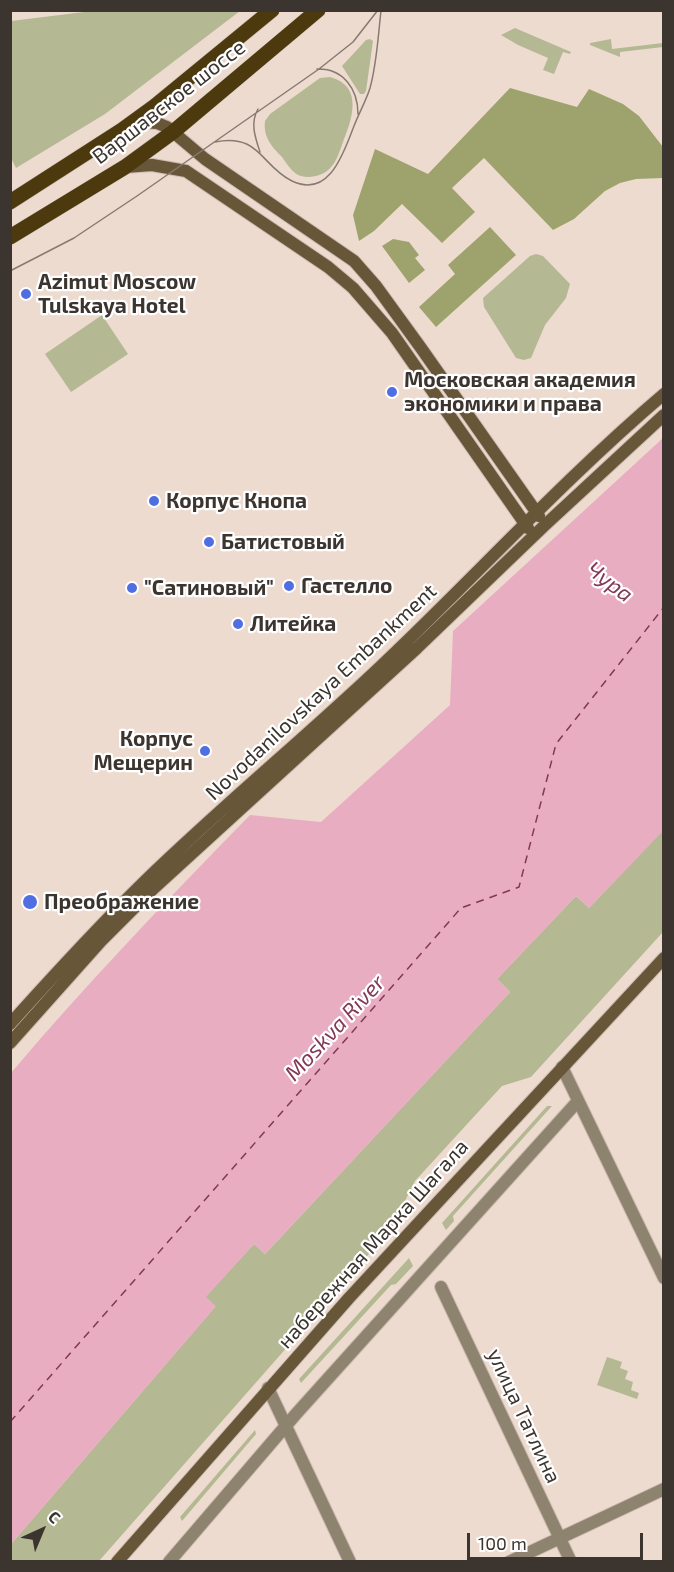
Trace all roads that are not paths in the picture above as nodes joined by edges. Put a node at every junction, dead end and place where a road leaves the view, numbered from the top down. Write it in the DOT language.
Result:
graph roads {
  1 [pos="272,10"];
  2 [pos="318,10"];
  3 [pos="122,130"];
  4 [pos="173,132"];
  5 [pos="125,167"];
  6 [pos="10,202"];
  7 [pos="10,237"];
  8 [pos="663,394"];
  9 [pos="663,415"];
  10 [pos="536,511"];
  11 [pos="524,523"];
  12 [pos="545,525"];
  13 [pos="534,536"];
  14 [pos="663,958"];
  15 [pos="10,1024"];
  16 [pos="10,1043"];
  17 [pos="562,1067"];
  18 [pos="578,1101"];
  19 [pos="659,1256"];
  20 [pos="663,1278"];
  21 [pos="441,1287"];
  22 [pos="268,1388"];
  23 [pos="286,1426"];
  24 [pos="663,1489"];
  25 [pos="560,1538"];
  26 [pos="117,1562"];
  27 [pos="170,1562"];
  28 [pos="350,1562"];
  29 [pos="509,1562"];
  30 [pos="571,1562"];
  1 -- 3 [label="main road, Варшавское шоссе"];
  2 -- 4 [label="main road, Варшавское шоссе"];
  3 -- 4 [label="main road"];
  3 -- 6 [label="main road, Варшавское шоссе"];
  4 -- 5 [label="main road, Варшавское шоссе"];
  4 -- 10 [label="main road"];
  5 -- 7 [label="main road, Варшавское шоссе"];
  5 -- 11 [label="main road"];
  8 -- 10 [label="main road, Novodanilovskaya Embankment"];
  9 -- 12 [label="main road, Novodanilovskaya Embankment"];
  10 -- 11 [label="main road, Novodanilovskaya Embankment"];
  10 -- 12 [label="main road"];
  11 -- 13 [label="main road"];
  11 -- 15 [label="main road, Novodanilovskaya Embankment"];
  12 -- 13 [label="main road, Novodanilovskaya Embankment"];
  13 -- 16 [label="main road, Novodanilovskaya Embankment"];
  14 -- 17 [label="main road, набережная Марка Шагала"];
  17 -- 18 [label="street"];
  17 -- 22 [label="main road, набережная Марка Шагала"];
  18 -- 19 [label="street"];
  18 -- 23 [label="street"];
  19 -- 20 [label="street"];
  21 -- 25 [label="street, улица Татлина"];
  22 -- 23 [label="street"];
  22 -- 26 [label="main road, набережная Марка Шагала"];
  23 -- 27 [label="street"];
  23 -- 28 [label="street"];
  24 -- 25 [label="street"];
  25 -- 29 [label="street"];
  25 -- 30 [label="street, улица Татлина"];
}
